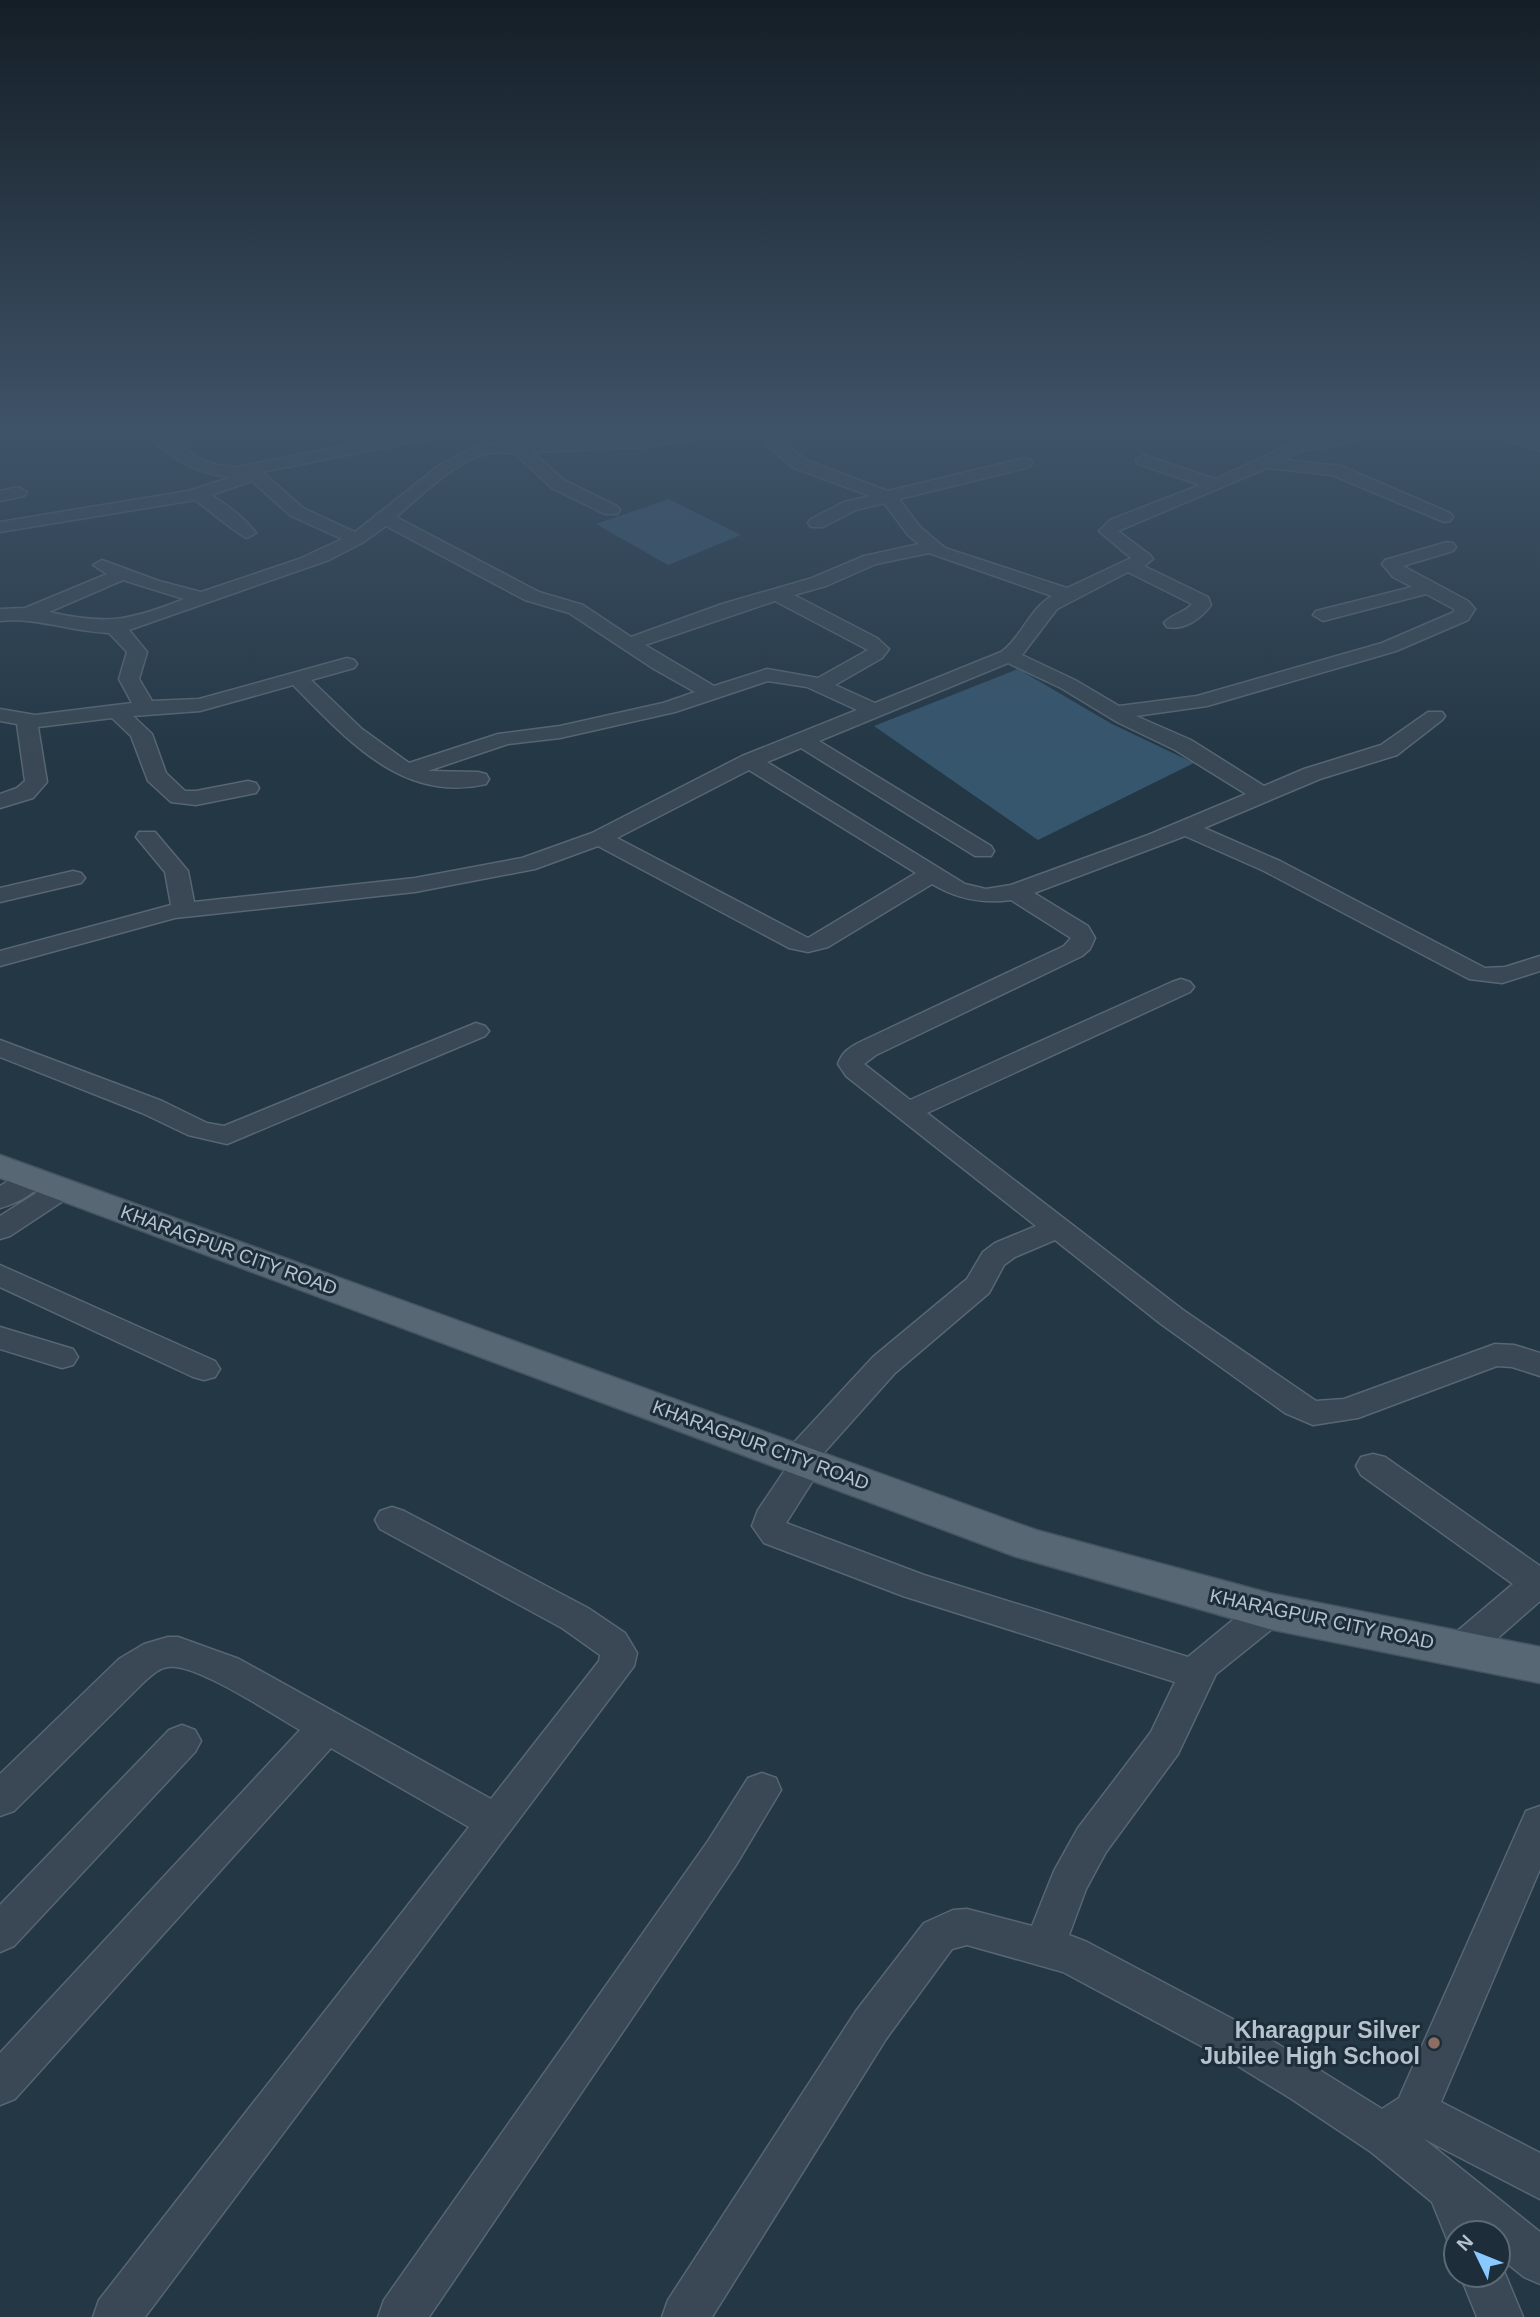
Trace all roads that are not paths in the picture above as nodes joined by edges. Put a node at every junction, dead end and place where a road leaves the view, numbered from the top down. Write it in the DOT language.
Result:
graph roads {
  1 [pos="352,541"];
  2 [pos="427,541"];
  3 [pos="925,541"];
  4 [pos="1119,541"];
  5 [pos="930,547"];
  6 [pos="1447,547"];
  7 [pos="102,565"];
  8 [pos="1129,566"];
  9 [pos="122,574"];
  10 [pos="1429,588"];
  11 [pos="777,594"];
  12 [pos="1065,594"];
  13 [pos="203,598"];
  14 [pos="28,614"];
  15 [pos="0,615"];
  16 [pos="1323,615"];
  17 [pos="1174,623"];
  18 [pos="114,627"];
  19 [pos="630,644"];
  20 [pos="1008,656"];
  21 [pos="347,664"];
  22 [pos="298,678"];
  23 [pos="820,685"];
  24 [pos="712,693"];
  25 [pos="145,708"];
  26 [pos="116,711"];
  27 [pos="876,711"];
  28 [pos="1115,713"];
  29 [pos="0,715"];
  30 [pos="1435,716"];
  31 [pos="27,720"];
  32 [pos="803,740"];
  33 [pos="750,761"];
  34 [pos="408,771"];
  35 [pos="478,779"];
  36 [pos="248,788"];
  37 [pos="1263,794"];
  38 [pos="0,801"];
  39 [pos="1185,828"];
  40 [pos="147,836"];
  41 [pos="600,838"];
  42 [pos="983,851"];
  43 [pos="931,874"];
  44 [pos="73,878"];
  45 [pos="1015,892"];
  46 [pos="0,895"];
  47 [pos="184,910"];
  48 [pos="0,959"];
  49 [pos="1540,963"];
  50 [pos="1181,988"];
  51 [pos="476,1031"];
  52 [pos="0,1048"];
  53 [pos="908,1111"];
  54 [pos="24,1183"];
  55 [pos="1058,1228"];
  56 [pos="0,1229"];
  57 [pos="0,1275"];
  58 [pos="0,1338"];
  59 [pos="62,1357"];
  60 [pos="1540,1365"];
  61 [pos="204,1369"];
  62 [pos="804,1461"];
  63 [pos="1373,1466"];
  64 [pos="392,1520"];
  65 [pos="1539,1582"];
  66 [pos="1269,1611"];
  67 [pos="1461,1649"];
  68 [pos="1540,1665"];
  69 [pos="1196,1674"];
  70 [pos="327,1727"];
  71 [pos="182,1741"];
  72 [pos="762,1790"];
  73 [pos="0,1799"];
  74 [pos="496,1822"];
  75 [pos="1540,1823"];
  76 [pos="0,1933"];
  77 [pos="1045,1946"];
  78 [pos="0,2084"];
  79 [pos="1400,2125"];
  80 [pos="1540,2177"];
  81 [pos="1449,2187"];
  82 [pos="1462,2219"];
  83 [pos="1540,2261"];
  84 [pos="1489,2289"];
  85 [pos="116,2317"];
  86 [pos="401,2317"];
  87 [pos="685,2317"];
  88 [pos="1500,2317"];
  1 -- 13 [label="street"];
  2 -- 19 [label="street"];
  3 -- 5 [label="street"];
  4 -- 8 [label="street"];
  5 -- 11 [label="street"];
  5 -- 12 [label="street"];
  6 -- 10 [label="street"];
  7 -- 9 [label="street"];
  8 -- 12 [label="street"];
  8 -- 17 [label="street"];
  9 -- 13 [label="street"];
  9 -- 14 [label="street"];
  10 -- 16 [label="street"];
  10 -- 28 [label="street"];
  11 -- 19 [label="street"];
  11 -- 23 [label="street"];
  12 -- 20 [label="street"];
  13 -- 18 [label="street"];
  14 -- 15 [label="street"];
  14 -- 18 [label="street"];
  18 -- 25 [label="street"];
  19 -- 24 [label="street"];
  20 -- 27 [label="street"];
  20 -- 28 [label="street"];
  21 -- 22 [label="street"];
  22 -- 25 [label="street"];
  22 -- 34 [label="street"];
  23 -- 24 [label="street"];
  23 -- 27 [label="street"];
  24 -- 34 [label="street"];
  25 -- 26 [label="street"];
  26 -- 31 [label="street"];
  26 -- 36 [label="street"];
  27 -- 32 [label="street"];
  28 -- 37 [label="street"];
  29 -- 31 [label="street"];
  30 -- 37 [label="street"];
  31 -- 38 [label="street"];
  32 -- 33 [label="street"];
  32 -- 42 [label="street"];
  33 -- 41 [label="street"];
  33 -- 43 [label="street"];
  34 -- 35 [label="street"];
  37 -- 39 [label="street"];
  39 -- 45 [label="street"];
  39 -- 49 [label="street"];
  40 -- 47 [label="street"];
  41 -- 43 [label="street"];
  41 -- 47 [label="street"];
  43 -- 45 [label="street"];
  44 -- 46 [label="street"];
  45 -- 53 [label="street"];
  47 -- 48 [label="street"];
  50 -- 53 [label="street"];
  51 -- 52 [label="street"];
  53 -- 55 [label="street"];
  54 -- 56 [label="street"];
  54 -- 62 [label="main road, KHARAGPUR CITY ROAD"];
  55 -- 60 [label="street"];
  55 -- 62 [label="street"];
  57 -- 61 [label="street"];
  58 -- 59 [label="street"];
  62 -- 66 [label="main road, KHARAGPUR CITY ROAD"];
  62 -- 69 [label="street"];
  63 -- 65 [label="street"];
  64 -- 74 [label="street"];
  65 -- 67 [label="street"];
  66 -- 67 [label="main road, KHARAGPUR CITY ROAD"];
  66 -- 69 [label="street"];
  67 -- 68 [label="main road, KHARAGPUR CITY ROAD"];
  69 -- 77 [label="street"];
  70 -- 73 [label="street"];
  70 -- 74 [label="street"];
  70 -- 78 [label="street"];
  71 -- 76 [label="street"];
  72 -- 86 [label="street"];
  74 -- 85 [label="street"];
  75 -- 79 [label="street"];
  77 -- 79 [label="street"];
  77 -- 87 [label="street"];
  79 -- 80 [label="street"];
  79 -- 81 [label="street"];
  81 -- 82 [label="street"];
  81 -- 83 [label="street"];
  84 -- 88 [label="street"];
}
